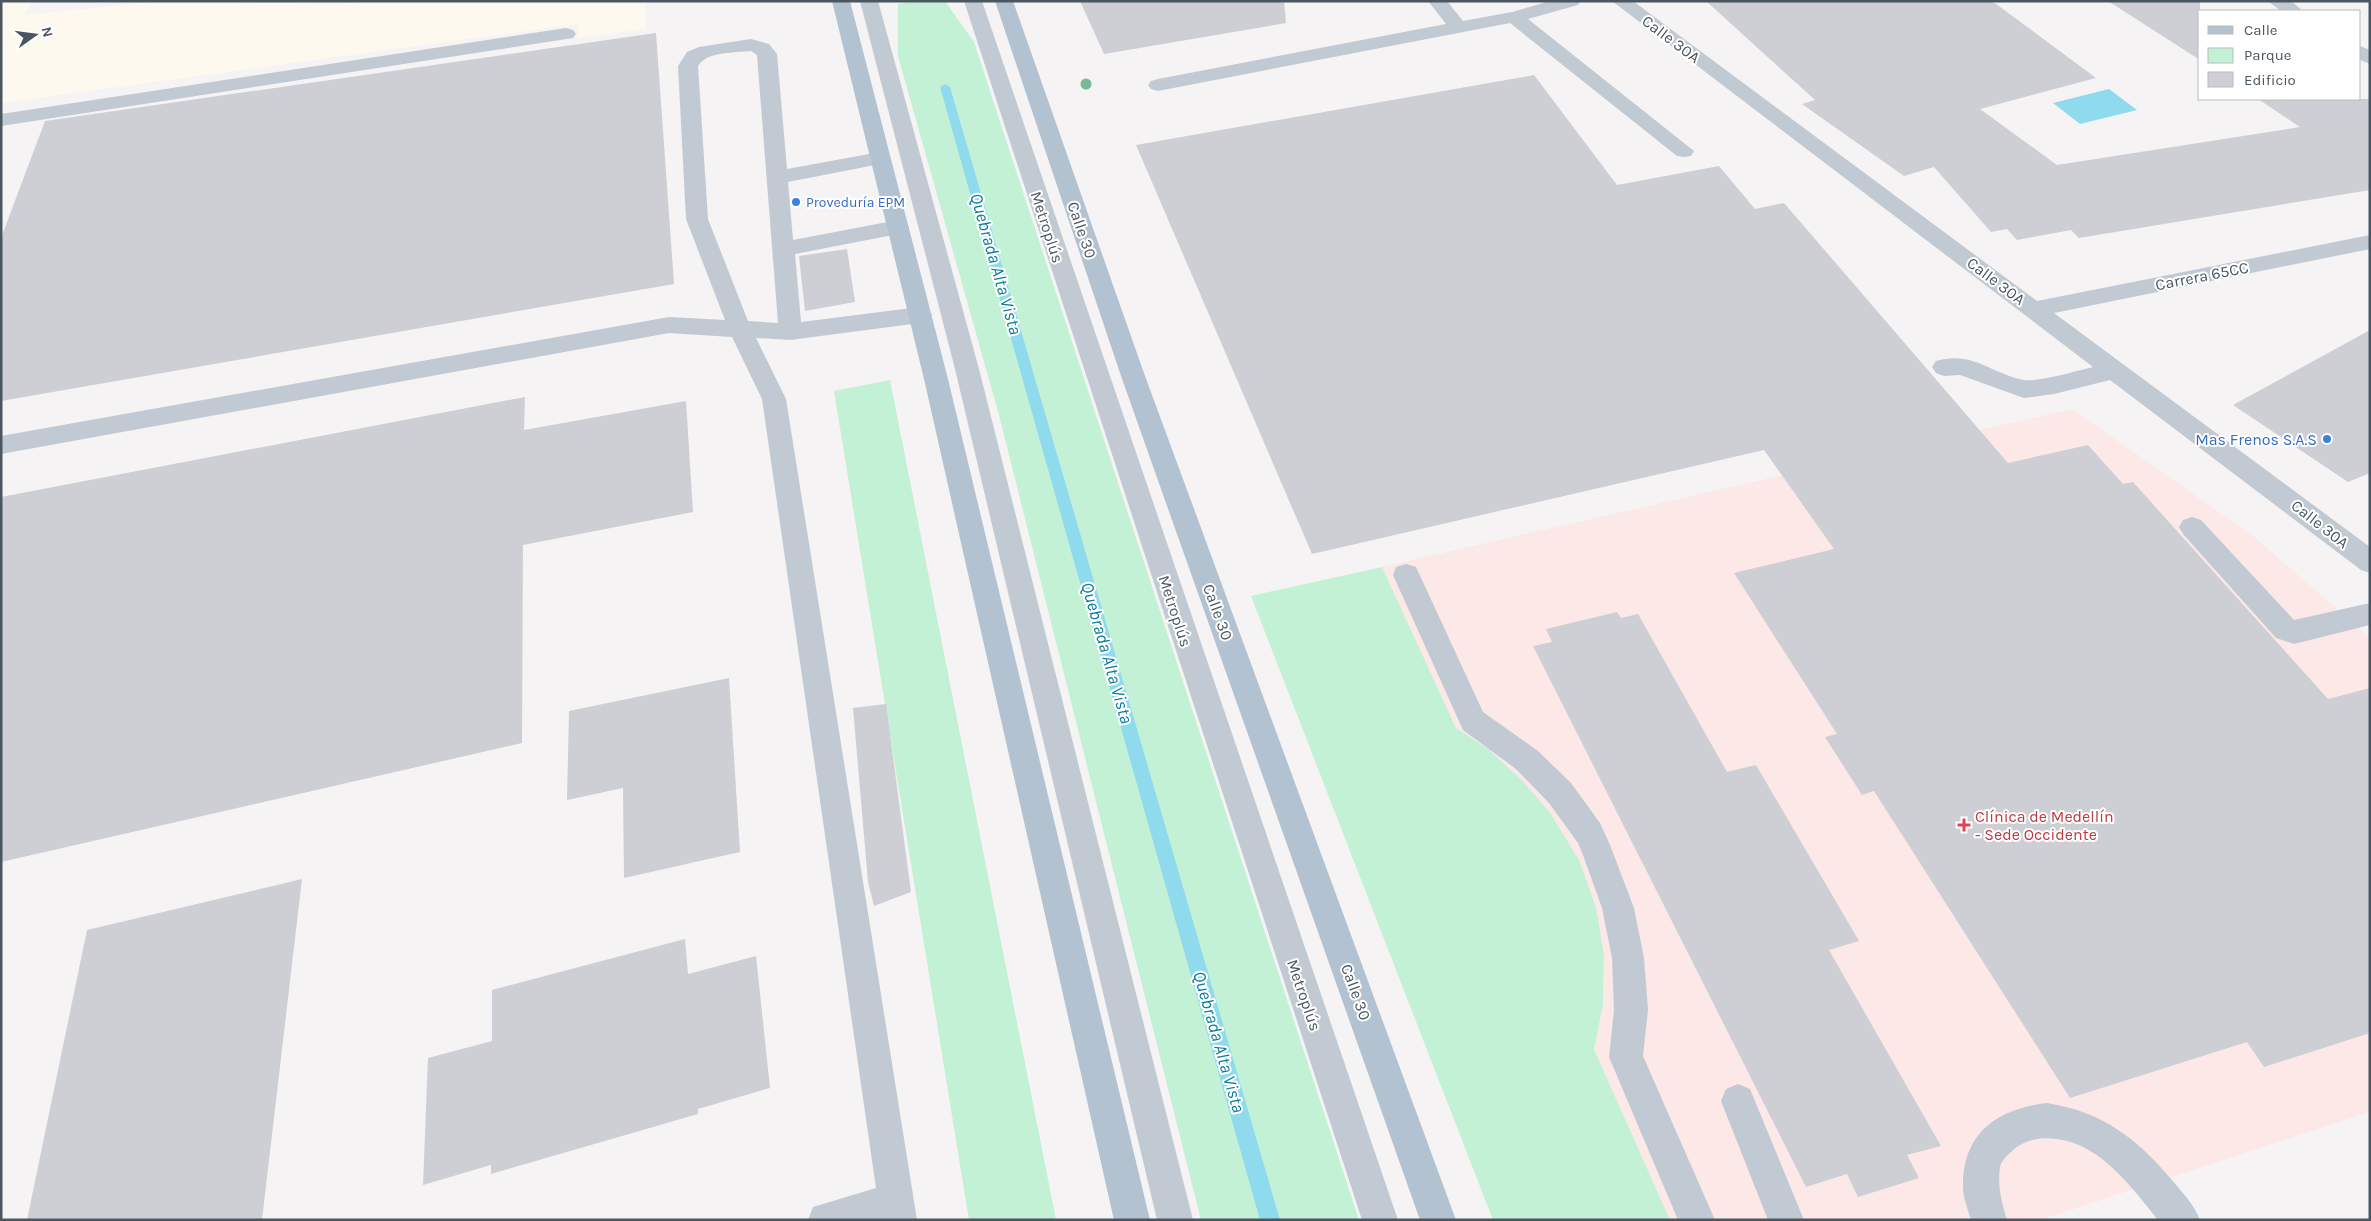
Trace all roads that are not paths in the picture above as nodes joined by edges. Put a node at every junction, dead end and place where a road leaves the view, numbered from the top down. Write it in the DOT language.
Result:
graph roads {
  1 [pos="841,1"];
  2 [pos="870,1"];
  3 [pos="973,1"];
  4 [pos="1004,1"];
  5 [pos="1437,1"];
  6 [pos="1570,1"];
  7 [pos="1621,1"];
  8 [pos="2277,1"];
  9 [pos="2292,10"];
  10 [pos="1514,17"];
  11 [pos="1459,28"];
  12 [pos="566,34"];
  13 [pos="1158,84"];
  14 [pos="1,120"];
  15 [pos="1684,151"];
  16 [pos="880,158"];
  17 [pos="777,177"];
  18 [pos="898,227"];
  19 [pos="2370,242"];
  20 [pos="782,249"];
  21 [pos="2034,309"];
  22 [pos="920,315"];
  23 [pos="740,330"];
  24 [pos="790,332"];
  25 [pos="1944,367"];
  26 [pos="2115,370"];
  27 [pos="1,445"];
  28 [pos="2192,527"];
  29 [pos="2370,562"];
  30 [pos="1406,576"];
  31 [pos="2370,614"];
  32 [pos="1738,1101"];
  33 [pos="898,1211"];
  34 [pos="826,1220"];
  35 [pos="1132,1220"];
  36 [pos="1175,1220"];
  37 [pos="1380,1220"];
  38 [pos="1438,1220"];
  39 [pos="1698,1220"];
  40 [pos="1786,1220"];
  41 [pos="1989,1220"];
  42 [pos="2182,1220"];
  1 -- 16 [label="main road"];
  2 -- 36 [label="street"];
  3 -- 37 [label="street, Metroplús"];
  4 -- 38 [label="main road, Calle 30"];
  5 -- 11 [label="street"];
  6 -- 10 [label="street"];
  7 -- 21 [label="street, Calle 30A"];
  8 -- 9 [label="street"];
  10 -- 11 [label="street"];
  10 -- 15 [label="street"];
  11 -- 13 [label="street"];
  12 -- 14 [label="street"];
  16 -- 17 [label="street"];
  16 -- 18 [label="main road"];
  17 -- 20 [label="street"];
  17 -- 23 [label="street"];
  18 -- 20 [label="street"];
  18 -- 22 [label="main road"];
  19 -- 21 [label="street, Carrera 65CC"];
  20 -- 24 [label="street"];
  21 -- 26 [label="street, Calle 30A"];
  22 -- 24 [label="street"];
  22 -- 35 [label="main road"];
  23 -- 24 [label="street"];
  23 -- 27 [label="street"];
  23 -- 33 [label="street"];
  25 -- 26 [label="street"];
  26 -- 29 [label="street, Calle 30A"];
  28 -- 31 [label="street"];
  30 -- 39 [label="street"];
  32 -- 40 [label="street"];
  33 -- 34 [label="street"];
  41 -- 42 [label="street"];
}
